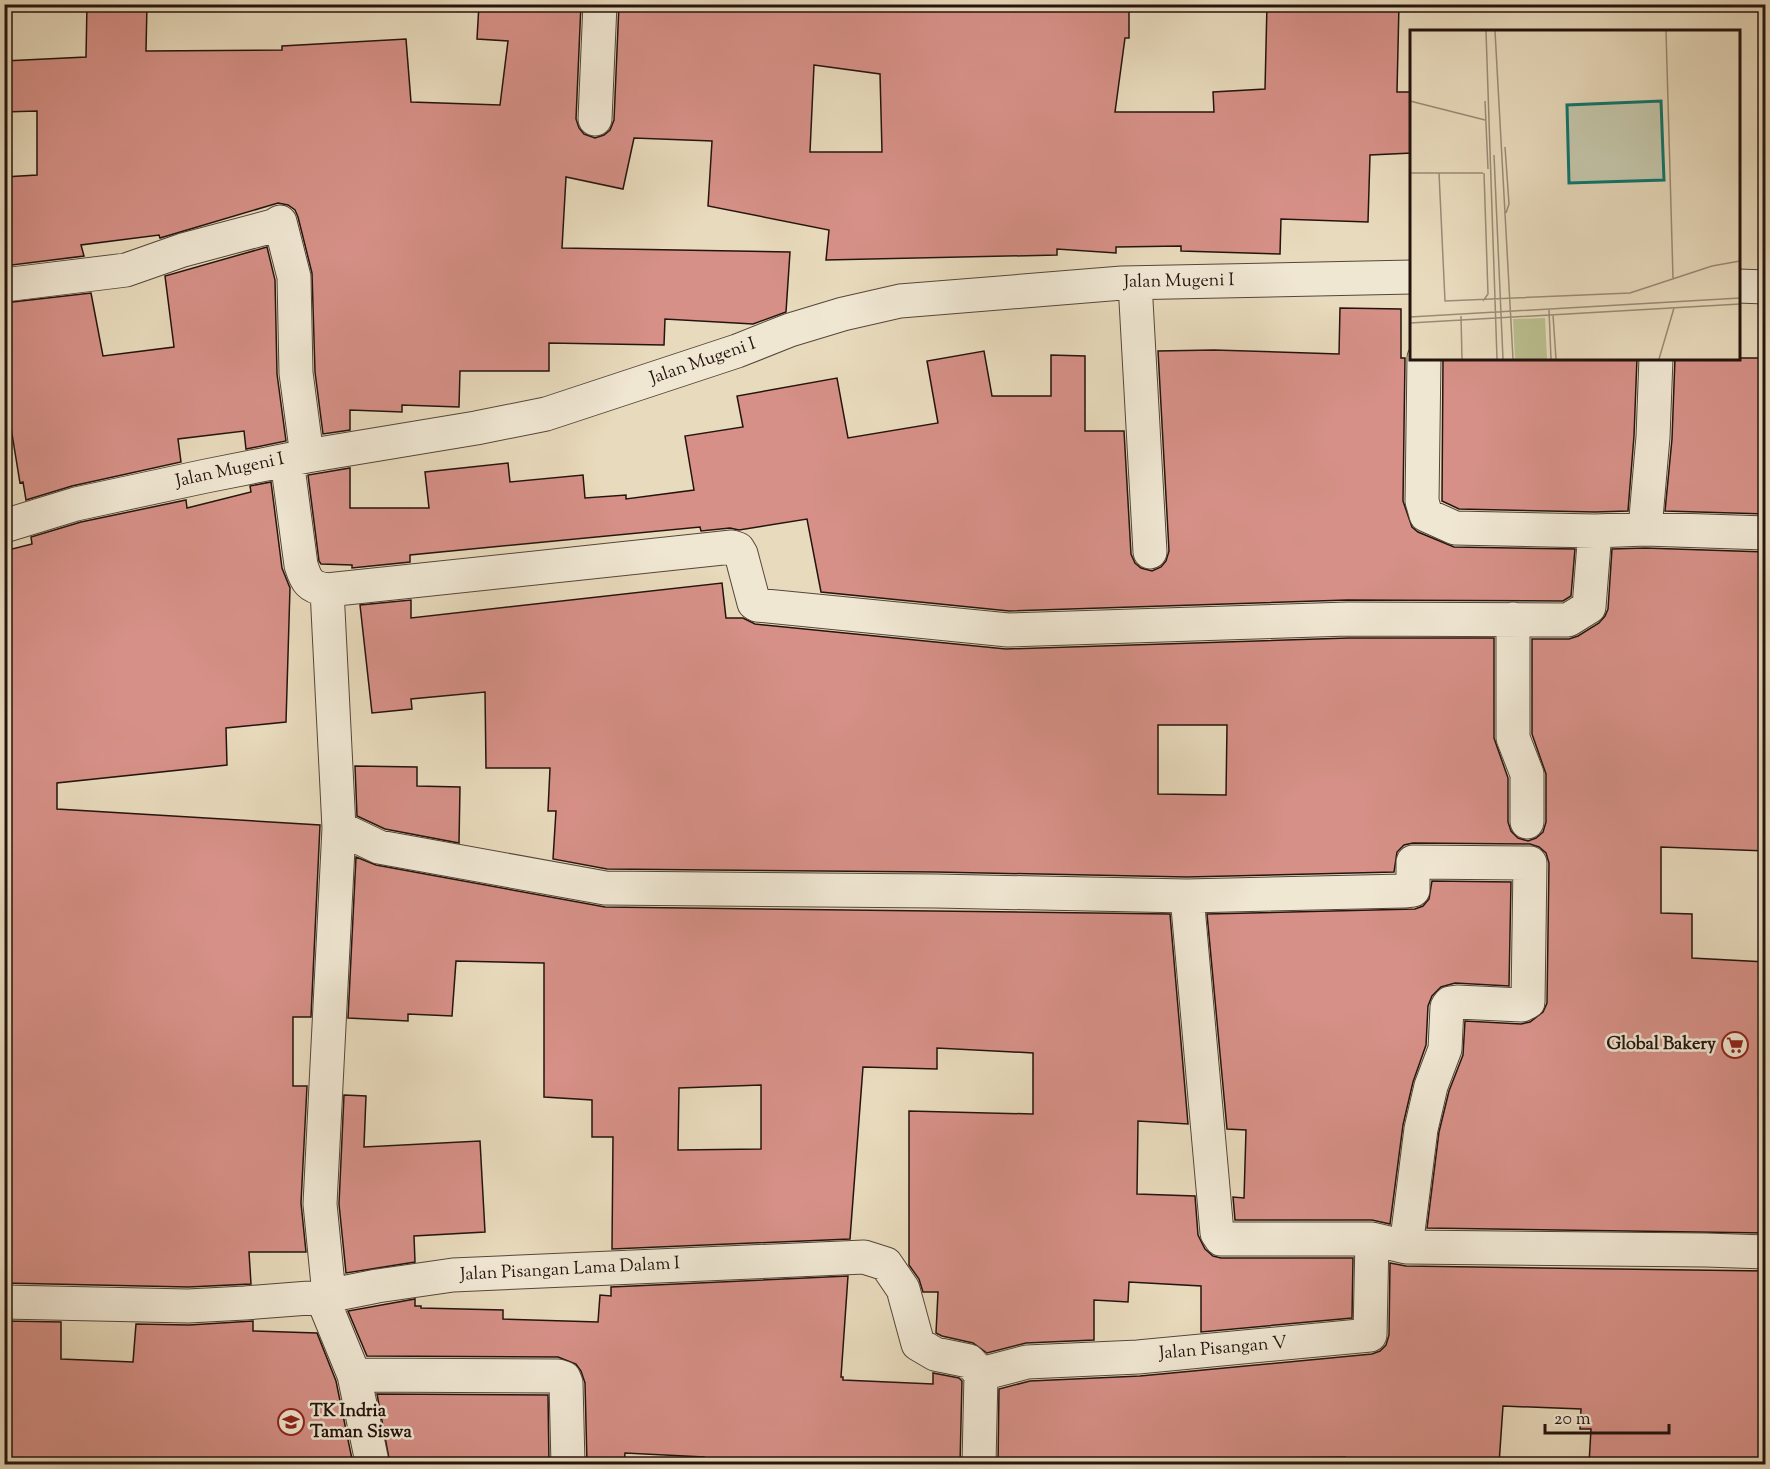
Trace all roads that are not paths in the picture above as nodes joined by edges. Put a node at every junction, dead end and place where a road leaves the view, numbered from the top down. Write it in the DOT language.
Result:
graph roads {
  1 [pos="600,4"];
  2 [pos="595,119"];
  3 [pos="1410,278"];
  4 [pos="1135,283"];
  5 [pos="4,285"];
  6 [pos="1740,286"];
  7 [pos="1766,287"];
  8 [pos="1424,360"];
  9 [pos="1656,360"];
  10 [pos="297,458"];
  11 [pos="4,526"];
  12 [pos="1646,529"];
  13 [pos="1595,531"];
  14 [pos="1766,533"];
  15 [pos="1150,552"];
  16 [pos="327,590"];
  17 [pos="1513,619"];
  18 [pos="1527,822"];
  19 [pos="339,828"];
  20 [pos="1187,896"];
  21 [pos="1372,1239"];
  22 [pos="1406,1247"];
  23 [pos="1766,1252"];
  24 [pos="325,1296"];
  25 [pos="4,1302"];
  26 [pos="981,1374"];
  27 [pos="354,1375"];
  28 [pos="372,1462"];
  29 [pos="568,1464"];
  30 [pos="979,1464"];
  1 -- 2 [label="street"];
  3 -- 4 [label="street, Jalan Mugeni I"];
  4 -- 10 [label="street, Jalan Mugeni I"];
  4 -- 15 [label="street"];
  5 -- 10 [label="street"];
  6 -- 7 [label="street"];
  8 -- 13 [label="street"];
  9 -- 12 [label="street"];
  10 -- 11 [label="street, Jalan Mugeni I"];
  10 -- 16 [label="street"];
  12 -- 13 [label="street"];
  12 -- 14 [label="street"];
  13 -- 17 [label="street"];
  16 -- 17 [label="street"];
  16 -- 19 [label="street"];
  17 -- 18 [label="street"];
  19 -- 20 [label="street"];
  19 -- 24 [label="street"];
  20 -- 21 [label="street"];
  20 -- 22 [label="street"];
  21 -- 22 [label="street"];
  21 -- 26 [label="street, Jalan Pisangan V"];
  22 -- 23 [label="street"];
  24 -- 25 [label="street, Jalan Pisangan Lama Dalam I"];
  24 -- 26 [label="street, Jalan Pisangan Lama Dalam I"];
  24 -- 27 [label="street"];
  26 -- 30 [label="street"];
  27 -- 28 [label="street"];
  27 -- 29 [label="street"];
}
